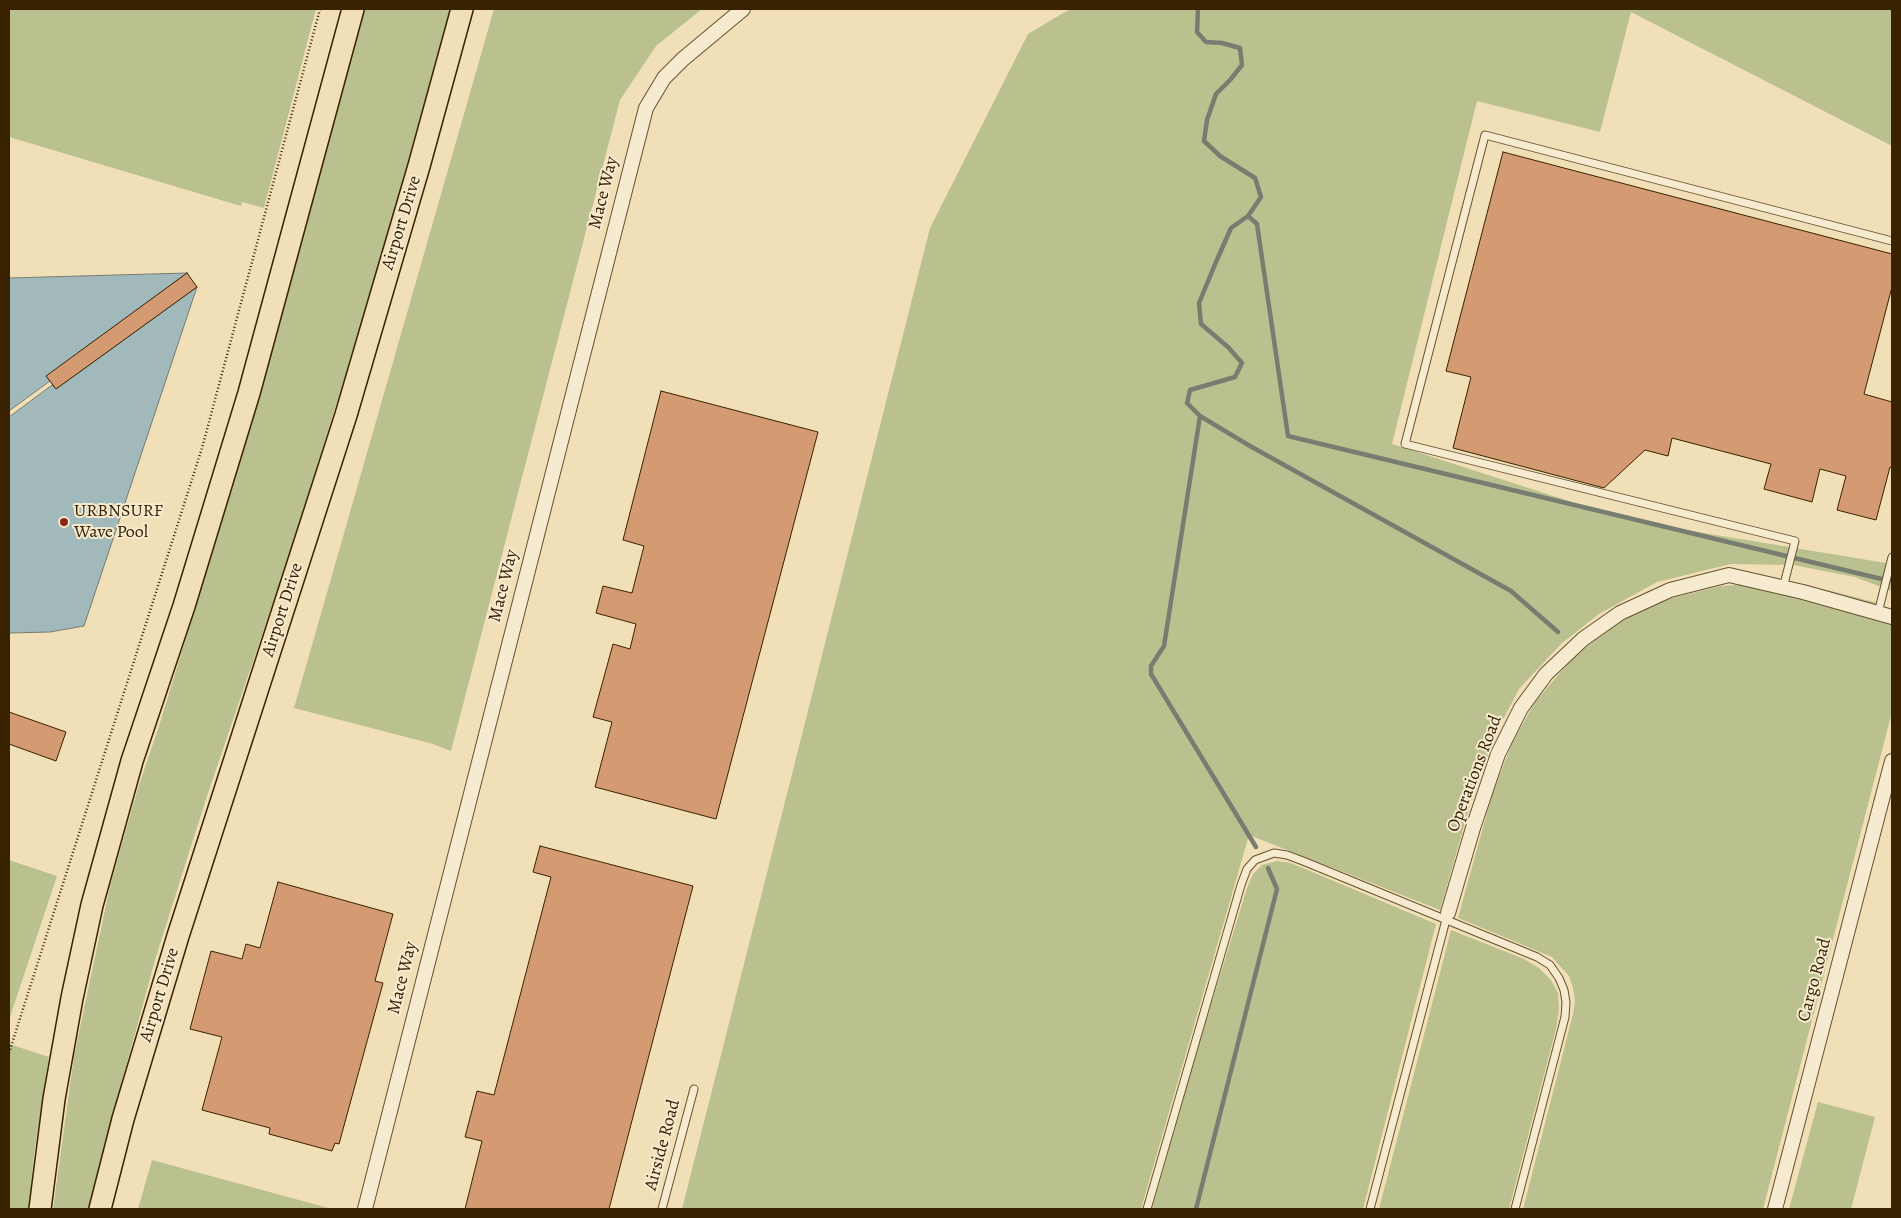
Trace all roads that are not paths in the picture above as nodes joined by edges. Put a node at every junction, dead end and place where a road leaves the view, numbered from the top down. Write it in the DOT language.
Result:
graph roads {
  1 [pos="353,9"];
  2 [pos="462,9"];
  3 [pos="744,9"];
  4 [pos="1892,241"];
  5 [pos="1892,557"];
  6 [pos="1783,588"];
  7 [pos="1878,613"];
  8 [pos="1892,617"];
  9 [pos="1892,761"];
  10 [pos="1447,916"];
  11 [pos="694,1088"];
  12 [pos="40,1209"];
  13 [pos="100,1209"];
  14 [pos="365,1209"];
  15 [pos="662,1209"];
  16 [pos="1147,1209"];
  17 [pos="1370,1209"];
  18 [pos="1515,1209"];
  19 [pos="1775,1209"];
  1 -- 12 [label="main road"];
  2 -- 13 [label="main road, Airport Drive"];
  3 -- 14 [label="street, Mace Way"];
  4 -- 6 [label="lane"];
  5 -- 7 [label="lane"];
  6 -- 7 [label="street, Operations Road"];
  6 -- 10 [label="street, Operations Road"];
  7 -- 8 [label="street, Operations Road"];
  9 -- 19 [label="street, Cargo Road"];
  10 -- 16 [label="lane"];
  10 -- 17 [label="lane"];
  10 -- 18 [label="lane"];
  11 -- 15 [label="lane, Airside Road"];
}
